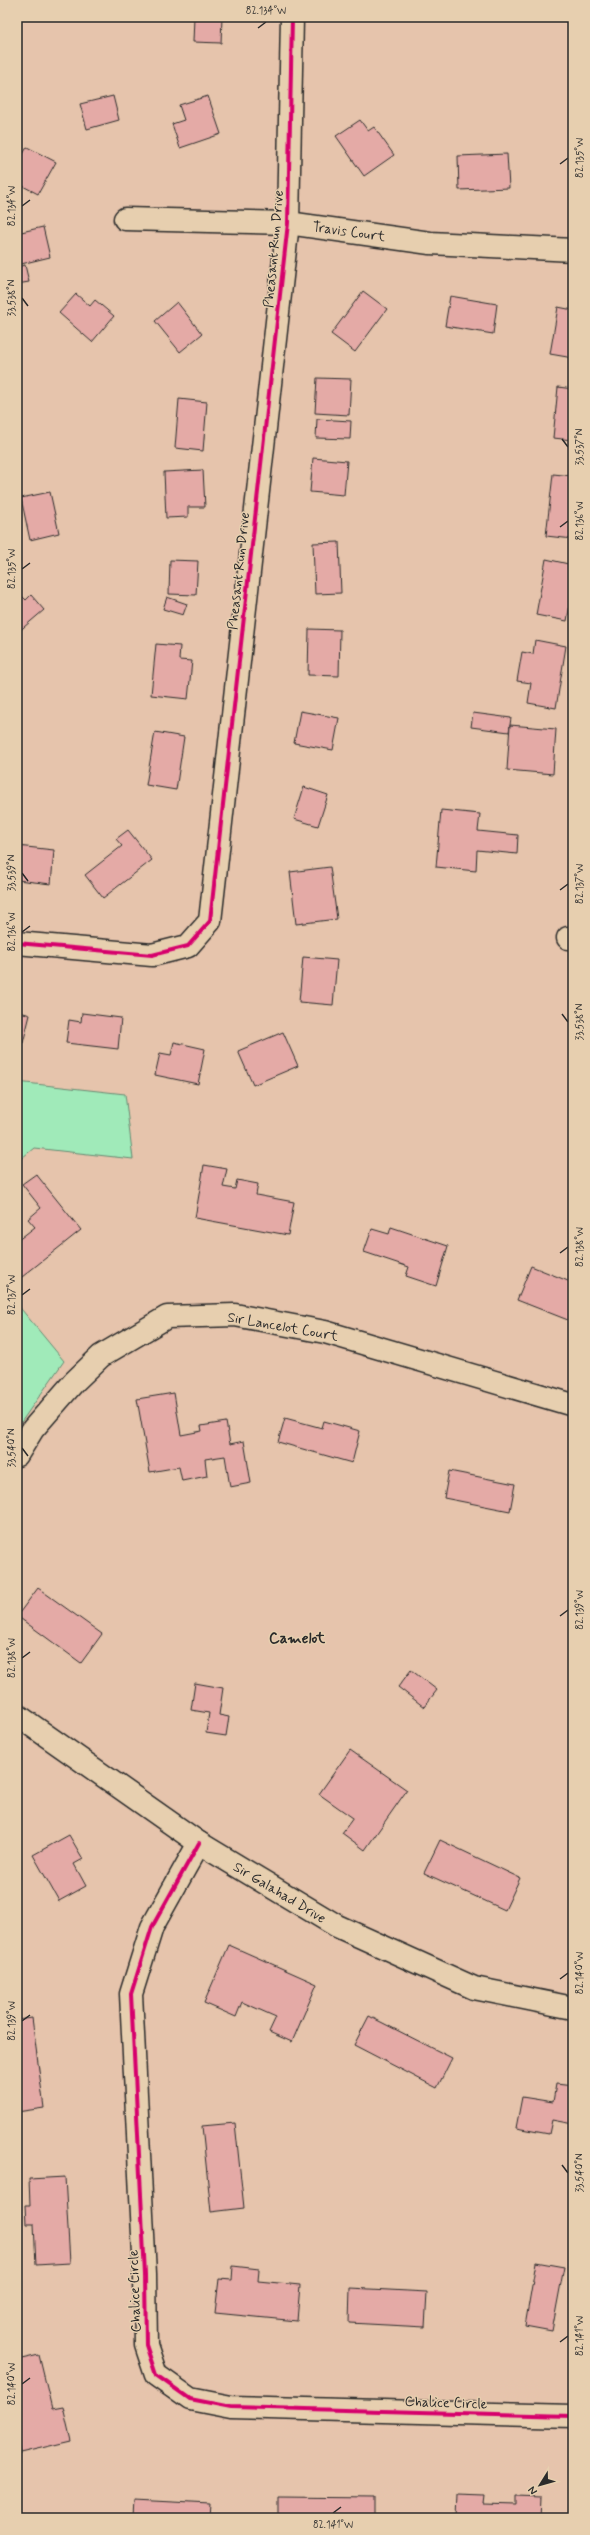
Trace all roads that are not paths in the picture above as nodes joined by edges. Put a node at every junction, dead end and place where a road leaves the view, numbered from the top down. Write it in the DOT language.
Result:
graph roads {
  1 [pos="292,17"];
  2 [pos="125,219"];
  3 [pos="288,223"];
  4 [pos="573,250"];
  5 [pos="17,942"];
  6 [pos="573,1405"];
  7 [pos="17,1455"];
  8 [pos="17,1715"];
  9 [pos="199,1843"];
  10 [pos="573,2008"];
  11 [pos="573,2416"];
  1 -- 3 [label="street, Pheasant Run Drive"];
  2 -- 3 [label="street, Travis Court"];
  3 -- 4 [label="street, Travis Court"];
  3 -- 5 [label="street, Pheasant Run Drive"];
  6 -- 7 [label="street, Sir Lancelot Court"];
  8 -- 9 [label="street, Sir Galahad Drive"];
  9 -- 10 [label="street, Sir Galahad Drive"];
  9 -- 11 [label="street, Chalice Circle"];
}
